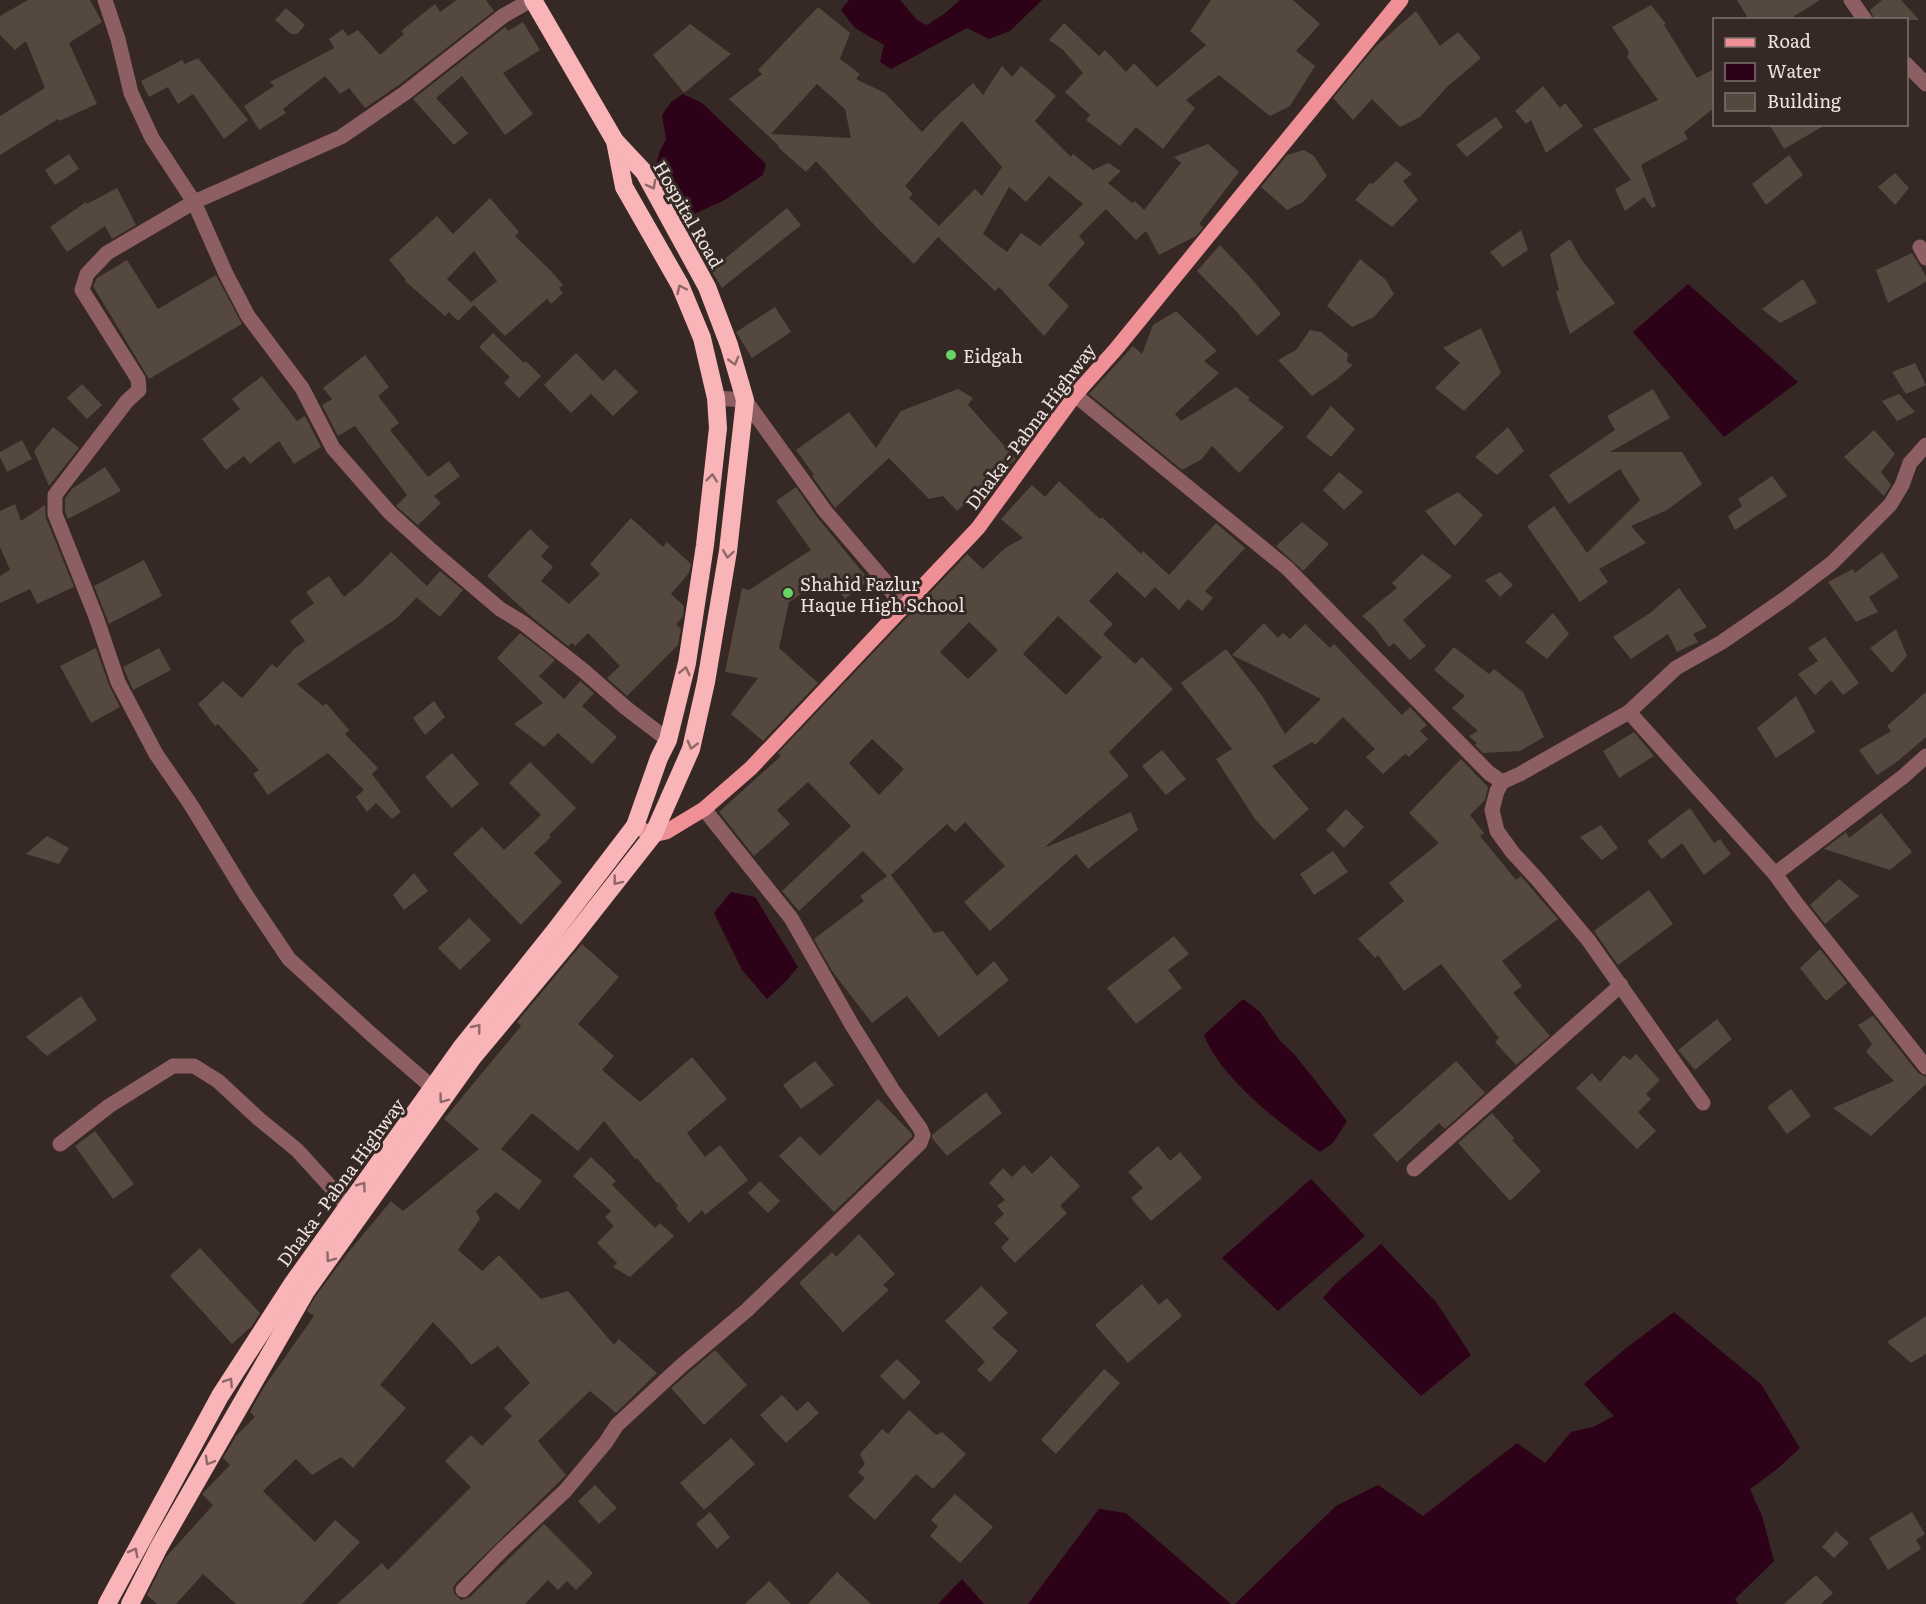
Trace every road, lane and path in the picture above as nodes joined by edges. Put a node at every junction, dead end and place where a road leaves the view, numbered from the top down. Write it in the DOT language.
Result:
graph roads {
  1 [pos="105,0"];
  2 [pos="532,0"];
  3 [pos="1401,0"];
  4 [pos="1851,0"];
  5 [pos="1864,18"];
  6 [pos="1908,66"];
  7 [pos="1926,84"];
  8 [pos="615,141"];
  9 [pos="194,202"];
  10 [pos="1075,395"];
  11 [pos="716,398"];
  12 [pos="745,400"];
  13 [pos="1926,446"];
  14 [pos="903,609"];
  15 [pos="1629,712"];
  16 [pos="668,741"];
  17 [pos="1926,756"];
  18 [pos="1502,782"];
  19 [pos="704,809"];
  20 [pos="636,826"];
  21 [pos="653,834"];
  22 [pos="1775,874"];
  23 [pos="1621,985"];
  24 [pos="1926,1067"];
  25 [pos="433,1088"];
  26 [pos="1703,1103"];
  27 [pos="60,1144"];
  28 [pos="1414,1169"];
  29 [pos="348,1206"];
  30 [pos="463,1590"];
  31 [pos="107,1604"];
  32 [pos="130,1604"];
  1 -- 9 [label="street"];
  2 -- 8 [label="highway"];
  2 -- 9 [label="street"];
  3 -- 10 [label="main road, Dhaka - Pabna Highway"];
  4 -- 5 [label="street"];
  6 -- 7 [label="street"];
  11 -- 8 [label="highway, one-way"];
  8 -- 12 [label="highway, Hospital Road, one-way"];
  9 -- 16 [label="street"];
  9 -- 25 [label="street"];
  10 -- 14 [label="main road, Dhaka - Pabna Highway"];
  10 -- 18 [label="street"];
  11 -- 12 [label="street"];
  16 -- 11 [label="highway, one-way"];
  12 -- 14 [label="street"];
  12 -- 21 [label="highway, Hospital Road, one-way"];
  13 -- 15 [label="street"];
  14 -- 19 [label="main road, Dhaka - Pabna Highway"];
  15 -- 18 [label="street"];
  15 -- 22 [label="street"];
  16 -- 20 [label="highway"];
  17 -- 22 [label="street"];
  18 -- 23 [label="street"];
  19 -- 21 [label="main road, Dhaka - Pabna Highway"];
  19 -- 30 [label="street"];
  20 -- 21 [label="main road"];
  25 -- 20 [label="highway, Dhaka - Pabna Highway, one-way"];
  21 -- 32 [label="highway, Dhaka - Pabna Highway, one-way"];
  22 -- 24 [label="street"];
  23 -- 26 [label="street"];
  23 -- 28 [label="street"];
  29 -- 25 [label="highway, Dhaka - Pabna Highway, one-way"];
  27 -- 29 [label="street"];
  31 -- 29 [label="highway, Dhaka - Pabna Highway, one-way"];
}
